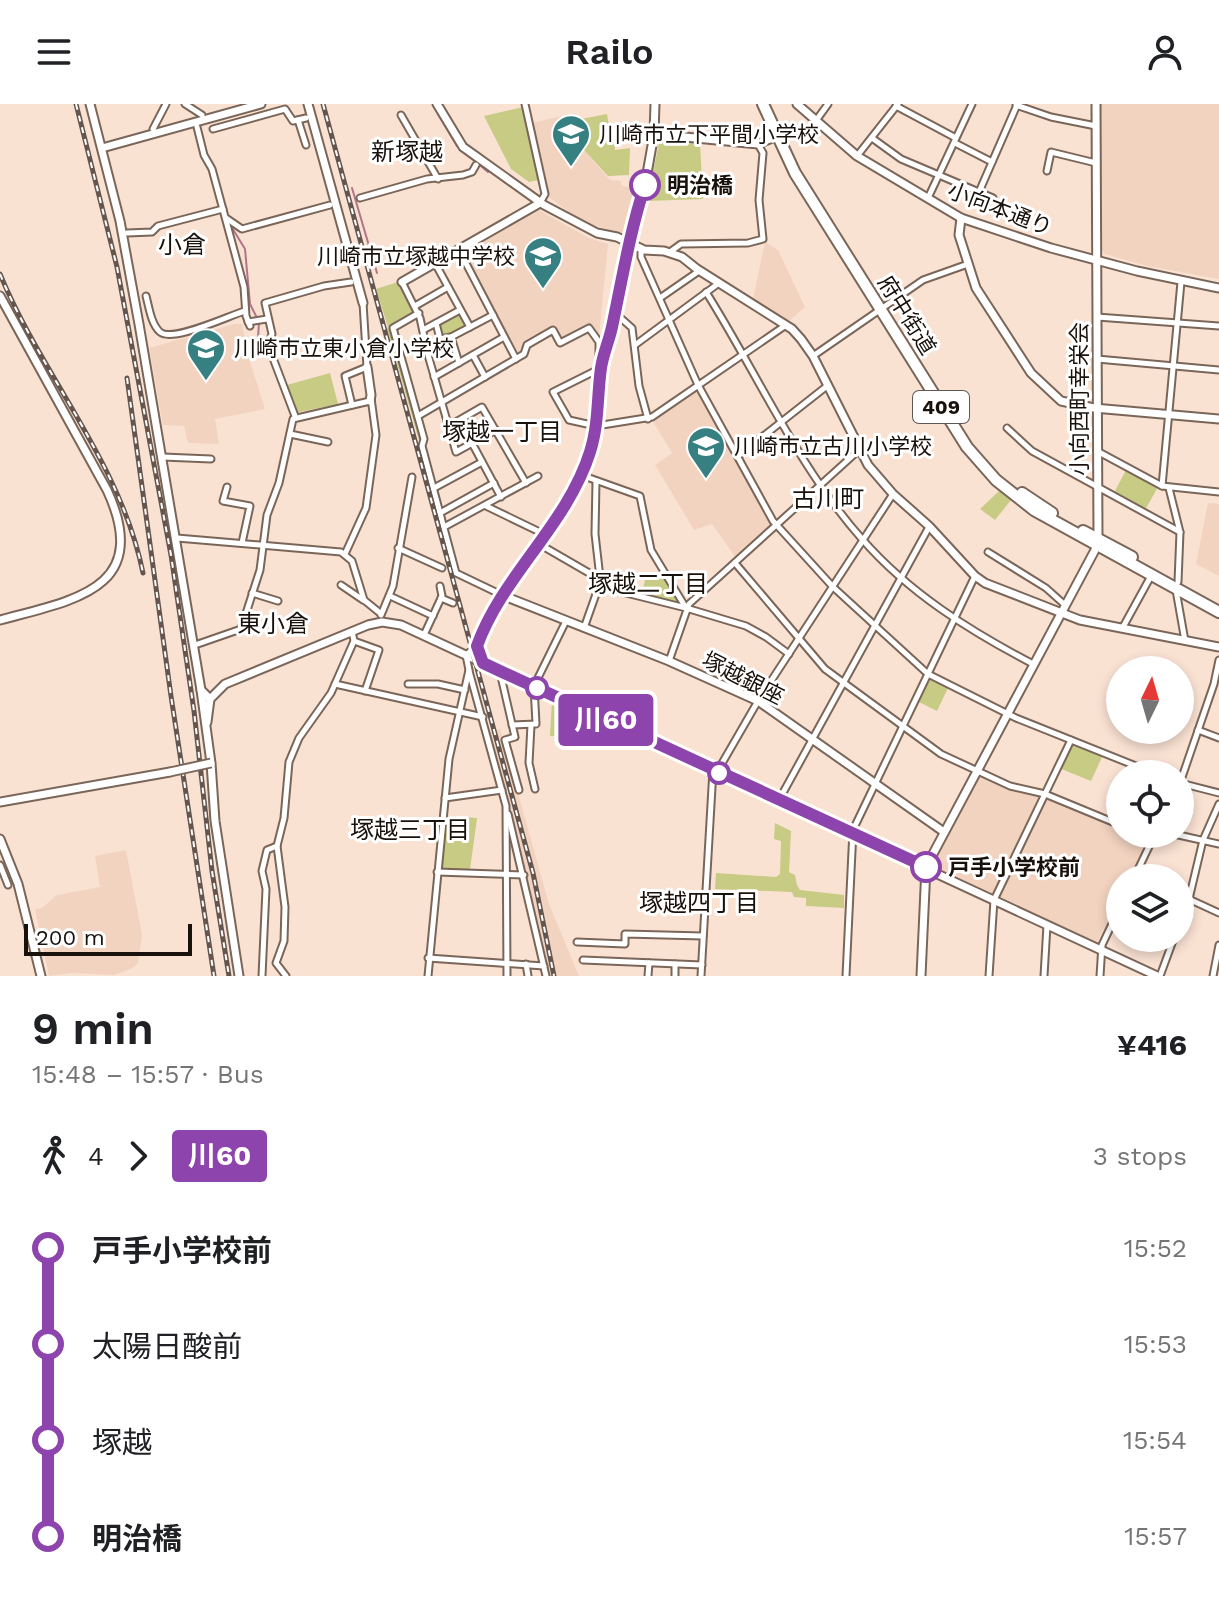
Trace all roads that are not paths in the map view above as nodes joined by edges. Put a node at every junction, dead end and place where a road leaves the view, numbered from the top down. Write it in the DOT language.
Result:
graph roads {
  1 [pos="90,104"];
  2 [pos="166,104"];
  3 [pos="185,104"];
  4 [pos="261,104"];
  5 [pos="308,104"];
  6 [pos="437,104"];
  7 [pos="525,104"];
  8 [pos="655,104"];
  9 [pos="763,104"];
  10 [pos="771,104"];
  11 [pos="797,104"];
  12 [pos="828,104"];
  13 [pos="972,104"];
  14 [pos="1016,104"];
  15 [pos="1096,104"];
  16 [pos="897,105"];
  17 [pos="202,115"];
  18 [pos="401,115"];
  19 [pos="306,118"];
  20 [pos="298,120"];
  21 [pos="815,122"];
  22 [pos="1096,126"];
  23 [pos="197,127"];
  24 [pos="153,129"];
  25 [pos="213,129"];
  26 [pos="654,134"];
  27 [pos="777,136"];
  28 [pos="872,138"];
  29 [pos="955,140"];
  30 [pos="758,144"];
  31 [pos="306,145"];
  32 [pos="102,148"];
  33 [pos="857,156"];
  34 [pos="992,162"];
  35 [pos="1097,163"];
  36 [pos="476,165"];
  37 [pos="1047,171"];
  38 [pos="940,176"];
  39 [pos="438,179"];
  40 [pos="979,192"];
  41 [pos="360,198"];
  42 [pos="993,198"];
  43 [pos="927,199"];
  44 [pos="540,203"];
  45 [pos="330,205"];
  46 [pos="223,209"];
  47 [pos="225,218"];
  48 [pos="961,218"];
  49 [pos="127,233"];
  50 [pos="631,244"];
  51 [pos="641,249"];
  52 [pos="459,250"];
  53 [pos="670,252"];
  54 [pos="1097,260"];
  55 [pos="435,263"];
  56 [pos="968,264"];
  57 [pos="699,271"];
  58 [pos="351,282"];
  59 [pos="402,282"];
  60 [pos="720,282"];
  61 [pos="1181,282"];
  62 [pos="448,287"];
  63 [pos="1219,288"];
  64 [pos="706,292"];
  65 [pos="0,296"];
  66 [pos="146,296"];
  67 [pos="660,298"];
  68 [pos="363,303"];
  69 [pos="415,306"];
  70 [pos="883,309"];
  71 [pos="460,310"];
  72 [pos="245,311"];
  73 [pos="419,313"];
  74 [pos="615,313"];
  75 [pos="493,315"];
  76 [pos="1097,317"];
  77 [pos="669,319"];
  78 [pos="261,320"];
  79 [pos="436,323"];
  80 [pos="1177,323"];
  81 [pos="786,325"];
  82 [pos="1219,326"];
  83 [pos="470,327"];
  84 [pos="423,330"];
  85 [pos="451,337"];
  86 [pos="504,337"];
  87 [pos="635,345"];
  88 [pos="473,355"];
  89 [pos="742,355"];
  90 [pos="813,356"];
  91 [pos="516,359"];
  92 [pos="1096,359"];
  93 [pos="459,363"];
  94 [pos="602,365"];
  95 [pos="1173,366"];
  96 [pos="367,367"];
  97 [pos="1219,370"];
  98 [pos="434,377"];
  99 [pos="485,377"];
  100 [pos="698,385"];
  101 [pos="827,386"];
  102 [pos="370,400"];
  103 [pos="443,402"];
  104 [pos="352,405"];
  105 [pos="1097,409"];
  106 [pos="1169,414"];
  107 [pos="295,416"];
  108 [pos="418,416"];
  109 [pos="648,419"];
  110 [pos="1219,419"];
  111 [pos="782,421"];
  112 [pos="449,426"];
  113 [pos="596,426"];
  114 [pos="1007,428"];
  115 [pos="496,430"];
  116 [pos="290,434"];
  117 [pos="328,442"];
  118 [pos="472,443"];
  119 [pos="859,450"];
  120 [pos="1097,451"];
  121 [pos="738,456"];
  122 [pos="163,457"];
  123 [pos="211,459"];
  124 [pos="482,462"];
  125 [pos="581,475"];
  126 [pos="538,476"];
  127 [pos="412,477"];
  128 [pos="596,481"];
  129 [pos="494,483"];
  130 [pos="526,483"];
  131 [pos="821,484"];
  132 [pos="1162,486"];
  133 [pos="227,487"];
  134 [pos="1098,487"];
  135 [pos="1169,488"];
  136 [pos="433,489"];
  137 [pos="1219,492"];
  138 [pos="893,494"];
  139 [pos="501,497"];
  140 [pos="485,505"];
  141 [pos="440,513"];
  142 [pos="776,525"];
  143 [pos="929,526"];
  144 [pos="444,527"];
  145 [pos="1180,532"];
  146 [pos="546,535"];
  147 [pos="177,538"];
  148 [pos="862,540"];
  149 [pos="1097,542"];
  150 [pos="242,543"];
  151 [pos="263,544"];
  152 [pos="539,544"];
  153 [pos="398,548"];
  154 [pos="988,552"];
  155 [pos="345,554"];
  156 [pos="735,563"];
  157 [pos="442,568"];
  158 [pos="1152,575"];
  159 [pos="975,576"];
  160 [pos="902,577"];
  161 [pos="600,580"];
  162 [pos="341,585"];
  163 [pos="440,586"];
  164 [pos="1177,586"];
  165 [pos="833,587"];
  166 [pos="252,593"];
  167 [pos="390,596"];
  168 [pos="504,596"];
  169 [pos="441,598"];
  170 [pos="364,600"];
  171 [pos="278,601"];
  172 [pos="453,603"];
  173 [pos="1219,605"];
  174 [pos="686,608"];
  175 [pos="1062,608"];
  176 [pos="1219,612"];
  177 [pos="433,616"];
  178 [pos="381,617"];
  179 [pos="0,620"];
  180 [pos="954,620"];
  181 [pos="566,621"];
  182 [pos="874,627"];
  183 [pos="1123,627"];
  184 [pos="584,628"];
  185 [pos="352,630"];
  186 [pos="424,635"];
  187 [pos="800,639"];
  188 [pos="354,641"];
  189 [pos="1185,641"];
  190 [pos="195,645"];
  191 [pos="477,646"];
  192 [pos="1219,647"];
  193 [pos="789,654"];
  194 [pos="466,655"];
  195 [pos="1219,660"];
  196 [pos="669,661"];
  197 [pos="483,663"];
  198 [pos="1033,664"];
  199 [pos="469,670"];
  200 [pos="500,671"];
  201 [pos="928,674"];
  202 [pos="844,682"];
  203 [pos="335,684"];
  204 [pos="408,684"];
  205 [pos="534,686"];
  206 [pos="1216,687"];
  207 [pos="201,690"];
  208 [pos="465,690"];
  209 [pos="365,691"];
  210 [pos="210,699"];
  211 [pos="758,701"];
  212 [pos="460,712"];
  213 [pos="1007,713"];
  214 [pos="483,717"];
  215 [pos="207,722"];
  216 [pos="512,725"];
  217 [pos="531,725"];
  218 [pos="904,726"];
  219 [pos="1198,730"];
  220 [pos="515,737"];
  221 [pos="530,738"];
  222 [pos="1219,738"];
  223 [pos="813,739"];
  224 [pos="1071,740"];
  225 [pos="1121,760"];
  226 [pos="1188,760"];
  227 [pos="211,763"];
  228 [pos="715,771"];
  229 [pos="976,771"];
  230 [pos="876,783"];
  231 [pos="1194,787"];
  232 [pos="535,789"];
  233 [pos="502,790"];
  234 [pos="519,790"];
  235 [pos="1219,793"];
  236 [pos="1045,794"];
  237 [pos="445,798"];
  238 [pos="779,800"];
  239 [pos="0,802"];
  240 [pos="1219,804"];
  241 [pos="507,812"];
  242 [pos="1106,819"];
  243 [pos="944,832"];
  244 [pos="852,834"];
  245 [pos="1194,838"];
  246 [pos="0,839"];
  247 [pos="1203,840"];
  248 [pos="1219,844"];
  249 [pos="277,846"];
  250 [pos="0,865"];
  251 [pos="926,867"];
  252 [pos="437,872"];
  253 [pos="507,875"];
  254 [pos="524,875"];
  255 [pos="1194,878"];
  256 [pos="18,884"];
  257 [pos="0,885"];
  258 [pos="8,885"];
  259 [pos="994,900"];
  260 [pos="1194,901"];
  261 [pos="1219,913"];
  262 [pos="1047,925"];
  263 [pos="703,936"];
  264 [pos="1106,939"];
  265 [pos="577,942"];
  266 [pos="1219,945"];
  267 [pos="1101,950"];
  268 [pos="1168,952"];
  269 [pos="428,958"];
  270 [pos="583,960"];
  271 [pos="508,963"];
  272 [pos="649,963"];
  273 [pos="526,964"];
  274 [pos="675,964"];
  275 [pos="702,965"];
  276 [pos="544,966"];
  277 [pos="41,976"];
  278 [pos="239,976"];
  279 [pos="262,976"];
  280 [pos="286,976"];
  281 [pos="428,976"];
  282 [pos="507,976"];
  283 [pos="528,976"];
  284 [pos="546,976"];
  285 [pos="648,976"];
  286 [pos="675,976"];
  287 [pos="701,976"];
  288 [pos="846,976"];
  289 [pos="921,976"];
  290 [pos="989,976"];
  291 [pos="1044,976"];
  292 [pos="1100,976"];
  293 [pos="1158,976"];
  294 [pos="1213,976"];
  1 -- 32 [label="street"];
  2 -- 24 [label="street"];
  3 -- 17 [label="street"];
  4 -- 32 [label="street"];
  5 -- 68 [label="street"];
  6 -- 44 [label="street"];
  7 -- 44 [label="street"];
  8 -- 26 [label="street"];
  9 -- 27 [label="highway, 府中街道 / 409"];
  10 -- 70 [label="highway, 府中街道 / 409"];
  11 -- 21 [label="street, 小向本通り"];
  12 -- 21 [label="street"];
  13 -- 29 [label="street"];
  14 -- 22 [label="street"];
  14 -- 34 [label="street"];
  15 -- 22 [label="street, 小向西町幸栄会"];
  16 -- 28 [label="street"];
  16 -- 29 [label="street"];
  18 -- 39 [label="street"];
  19 -- 20 [label="street"];
  20 -- 25 [label="street"];
  20 -- 31 [label="street"];
  21 -- 33 [label="street, 小向本通り"];
  22 -- 35 [label="street, 小向西町幸栄会"];
  23 -- 46 [label="street"];
  26 -- 30 [label="street"];
  26 -- 50 [label="street"];
  27 -- 30 [label="street"];
  27 -- 70 [label="highway, 府中街道 / 409"];
  28 -- 33 [label="street"];
  28 -- 38 [label="street"];
  29 -- 34 [label="street"];
  29 -- 38 [label="street"];
  30 -- 53 [label="street"];
  32 -- 122 [label="street"];
  33 -- 43 [label="street, 小向本通り"];
  34 -- 40 [label="street"];
  35 -- 37 [label="street"];
  35 -- 54 [label="street, 小向西町幸栄会"];
  36 -- 39 [label="street"];
  38 -- 40 [label="street"];
  38 -- 43 [label="street"];
  39 -- 41 [label="street"];
  40 -- 42 [label="street"];
  43 -- 48 [label="street, 小向本通り"];
  44 -- 50 [label="street"];
  44 -- 52 [label="street"];
  45 -- 47 [label="street"];
  46 -- 47 [label="street"];
  46 -- 49 [label="street"];
  47 -- 72 [label="street"];
  48 -- 54 [label="street, 小向本通り"];
  48 -- 56 [label="street"];
  50 -- 51 [label="street"];
  50 -- 74 [label="street"];
  51 -- 53 [label="street"];
  51 -- 67 [label="street"];
  52 -- 55 [label="street"];
  52 -- 75 [label="street"];
  53 -- 57 [label="street"];
  54 -- 61 [label="street, 小向本通り"];
  54 -- 76 [label="street, 小向西町幸栄会"];
  55 -- 59 [label="street"];
  55 -- 62 [label="street"];
  56 -- 70 [label="street"];
  56 -- 105 [label="street"];
  57 -- 60 [label="street"];
  57 -- 67 [label="street"];
  58 -- 78 [label="street"];
  59 -- 69 [label="street"];
  60 -- 64 [label="street"];
  60 -- 81 [label="street"];
  61 -- 63 [label="street, 小向本通り"];
  61 -- 80 [label="street"];
  62 -- 69 [label="street"];
  62 -- 71 [label="street"];
  64 -- 77 [label="street"];
  64 -- 89 [label="street"];
  65 -- 179 [label="street"];
  66 -- 72 [label="street"];
  67 -- 77 [label="street"];
  68 -- 96 [label="street"];
  69 -- 73 [label="street"];
  70 -- 90 [label="street"];
  70 -- 149 [label="highway, 府中街道 / 409"];
  71 -- 79 [label="street"];
  71 -- 83 [label="street"];
  72 -- 78 [label="street"];
  73 -- 84 [label="street"];
  73 -- 108 [label="street"];
  74 -- 87 [label="street"];
  74 -- 94 [label="street"];
  75 -- 83 [label="street"];
  75 -- 86 [label="street"];
  76 -- 80 [label="street"];
  76 -- 92 [label="street, 小向西町幸栄会"];
  77 -- 87 [label="street"];
  77 -- 100 [label="street"];
  78 -- 107 [label="street"];
  79 -- 84 [label="street"];
  79 -- 85 [label="street"];
  80 -- 82 [label="street"];
  80 -- 95 [label="street"];
  81 -- 89 [label="street"];
  81 -- 90 [label="street"];
  83 -- 85 [label="street"];
  84 -- 98 [label="street"];
  85 -- 93 [label="street"];
  86 -- 88 [label="street"];
  86 -- 91 [label="street"];
  87 -- 109 [label="street"];
  88 -- 93 [label="street"];
  88 -- 99 [label="street"];
  89 -- 100 [label="street"];
  89 -- 111 [label="street"];
  90 -- 101 [label="street"];
  91 -- 94 [label="street"];
  91 -- 99 [label="street"];
  92 -- 95 [label="street"];
  92 -- 105 [label="street, 小向西町幸栄会"];
  93 -- 98 [label="street"];
  94 -- 113 [label="street"];
  94 -- 113 [label="street"];
  95 -- 97 [label="street"];
  95 -- 106 [label="street"];
  96 -- 102 [label="street"];
  96 -- 104 [label="street"];
  98 -- 103 [label="street"];
  99 -- 103 [label="street"];
  100 -- 109 [label="street"];
  100 -- 121 [label="street"];
  101 -- 111 [label="street"];
  101 -- 119 [label="street"];
  102 -- 104 [label="street"];
  102 -- 155 [label="street"];
  103 -- 108 [label="street"];
  103 -- 112 [label="street"];
  104 -- 107 [label="street"];
  105 -- 106 [label="street"];
  105 -- 120 [label="street, 小向西町幸栄会"];
  106 -- 110 [label="street"];
  106 -- 132 [label="street"];
  107 -- 116 [label="street"];
  108 -- 136 [label="street"];
  109 -- 113 [label="street"];
  111 -- 121 [label="street"];
  111 -- 131 [label="street"];
  112 -- 115 [label="street"];
  112 -- 118 [label="street"];
  113 -- 125 [label="street"];
  114 -- 134 [label="street"];
  115 -- 118 [label="street"];
  115 -- 130 [label="street"];
  116 -- 117 [label="street"];
  116 -- 151 [label="street"];
  118 -- 124 [label="street"];
  119 -- 131 [label="street"];
  119 -- 138 [label="street"];
  120 -- 132 [label="street"];
  120 -- 134 [label="street, 小向西町幸栄会"];
  121 -- 142 [label="street"];
  122 -- 123 [label="street"];
  122 -- 147 [label="street"];
  124 -- 129 [label="street"];
  124 -- 136 [label="street"];
  125 -- 128 [label="street"];
  125 -- 146 [label="street"];
  126 -- 130 [label="street"];
  127 -- 153 [label="street"];
  128 -- 161 [label="street"];
  128 -- 174 [label="street"];
  129 -- 139 [label="street"];
  129 -- 141 [label="street"];
  130 -- 139 [label="street"];
  131 -- 142 [label="street"];
  131 -- 148 [label="street"];
  132 -- 135 [label="street"];
  133 -- 150 [label="street"];
  134 -- 145 [label="street"];
  134 -- 149 [label="street, 小向西町幸栄会"];
  135 -- 137 [label="street"];
  135 -- 145 [label="street"];
  136 -- 141 [label="street"];
  138 -- 143 [label="street"];
  138 -- 148 [label="street"];
  139 -- 140 [label="street"];
  140 -- 144 [label="street"];
  140 -- 146 [label="street"];
  141 -- 144 [label="street"];
  142 -- 156 [label="street"];
  142 -- 165 [label="street"];
  143 -- 159 [label="street"];
  143 -- 160 [label="street"];
  144 -- 168 [label="street"];
  145 -- 164 [label="street"];
  146 -- 152 [label="street"];
  147 -- 150 [label="street"];
  147 -- 190 [label="street"];
  148 -- 160 [label="street"];
  148 -- 165 [label="street"];
  149 -- 158 [label="highway, 府中街道 / 409"];
  149 -- 164 [label="highway, 府中街道 / 409"];
  149 -- 175 [label="street"];
  150 -- 151 [label="street"];
  151 -- 155 [label="street"];
  151 -- 166 [label="street"];
  152 -- 161 [label="street"];
  152 -- 168 [label="street"];
  153 -- 157 [label="street"];
  153 -- 167 [label="street"];
  154 -- 175 [label="street"];
  155 -- 170 [label="street"];
  156 -- 174 [label="street"];
  156 -- 187 [label="street"];
  158 -- 164 [label="highway, 府中街道 / 409"];
  158 -- 183 [label="street"];
  159 -- 175 [label="street"];
  159 -- 180 [label="street"];
  160 -- 180 [label="street"];
  160 -- 182 [label="street"];
  161 -- 174 [label="street"];
  161 -- 184 [label="street"];
  162 -- 170 [label="street"];
  163 -- 169 [label="street"];
  164 -- 173 [label="highway, 府中街道 / 409"];
  164 -- 176 [label="highway, 府中街道 / 409"];
  164 -- 189 [label="street"];
  165 -- 182 [label="street"];
  165 -- 187 [label="street"];
  166 -- 171 [label="street"];
  166 -- 190 [label="street"];
  167 -- 177 [label="street"];
  167 -- 178 [label="street"];
  168 -- 181 [label="street, 塚越銀座"];
  168 -- 191 [label="street"];
  169 -- 172 [label="street"];
  169 -- 177 [label="street"];
  170 -- 178 [label="street"];
  174 -- 193 [label="street"];
  174 -- 196 [label="street"];
  175 -- 183 [label="street"];
  175 -- 198 [label="street"];
  177 -- 186 [label="street"];
  178 -- 185 [label="street"];
  178 -- 186 [label="street"];
  180 -- 198 [label="street"];
  180 -- 201 [label="street"];
  181 -- 184 [label="street, 塚越銀座"];
  181 -- 205 [label="street"];
  182 -- 201 [label="street"];
  182 -- 202 [label="street"];
  183 -- 189 [label="street"];
  184 -- 196 [label="street, 塚越銀座"];
  185 -- 188 [label="street"];
  185 -- 210 [label="street"];
  186 -- 194 [label="street"];
  187 -- 193 [label="street"];
  187 -- 202 [label="street"];
  188 -- 203 [label="street"];
  188 -- 209 [label="street"];
  189 -- 192 [label="street"];
  190 -- 207 [label="street"];
  191 -- 194 [label="street"];
  191 -- 197 [label="street"];
  193 -- 211 [label="street"];
  194 -- 197 [label="street"];
  194 -- 199 [label="street"];
  195 -- 206 [label="street"];
  196 -- 211 [label="street, 塚越銀座"];
  197 -- 200 [label="street"];
  198 -- 213 [label="street"];
  199 -- 208 [label="street"];
  199 -- 214 [label="street"];
  200 -- 205 [label="street"];
  200 -- 216 [label="street"];
  201 -- 213 [label="street"];
  201 -- 218 [label="street"];
  202 -- 218 [label="street"];
  202 -- 223 [label="street"];
  203 -- 209 [label="street"];
  203 -- 249 [label="street"];
  204 -- 208 [label="street"];
  205 -- 217 [label="street"];
  205 -- 228 [label="street"];
  206 -- 219 [label="street"];
  207 -- 210 [label="street"];
  207 -- 215 [label="street"];
  208 -- 212 [label="street"];
  209 -- 212 [label="street"];
  210 -- 215 [label="street"];
  211 -- 223 [label="street, 塚越銀座"];
  211 -- 228 [label="street"];
  212 -- 214 [label="street"];
  212 -- 237 [label="street"];
  213 -- 224 [label="street"];
  213 -- 229 [label="street"];
  214 -- 233 [label="street"];
  215 -- 227 [label="street"];
  216 -- 217 [label="street"];
  216 -- 220 [label="street"];
  217 -- 221 [label="street"];
  218 -- 229 [label="street"];
  218 -- 230 [label="street"];
  219 -- 222 [label="street"];
  219 -- 226 [label="street"];
  220 -- 221 [label="street"];
  220 -- 234 [label="street"];
  221 -- 232 [label="street"];
  223 -- 230 [label="street, 塚越銀座"];
  223 -- 238 [label="street"];
  224 -- 225 [label="street"];
  224 -- 236 [label="street"];
  227 -- 239 [label="street, bridge"];
  227 -- 278 [label="street"];
  228 -- 238 [label="street"];
  228 -- 263 [label="street"];
  229 -- 236 [label="street"];
  229 -- 243 [label="street"];
  230 -- 243 [label="street, 塚越銀座"];
  230 -- 244 [label="street"];
  231 -- 235 [label="street"];
  233 -- 237 [label="street"];
  233 -- 241 [label="street"];
  236 -- 242 [label="street"];
  236 -- 259 [label="street"];
  237 -- 252 [label="street"];
  238 -- 244 [label="street"];
  240 -- 247 [label="street"];
  241 -- 253 [label="street"];
  241 -- 254 [label="street"];
  243 -- 251 [label="street"];
  244 -- 251 [label="street"];
  244 -- 288 [label="street"];
  245 -- 247 [label="street"];
  246 -- 256 [label="street"];
  247 -- 248 [label="street"];
  247 -- 255 [label="street"];
  249 -- 279 [label="street"];
  249 -- 280 [label="street"];
  250 -- 258 [label="street"];
  251 -- 259 [label="street"];
  251 -- 289 [label="street"];
  252 -- 253 [label="street"];
  252 -- 269 [label="street"];
  253 -- 254 [label="street"];
  253 -- 271 [label="street"];
  254 -- 276 [label="street"];
  256 -- 258 [label="street"];
  256 -- 277 [label="street"];
  257 -- 258 [label="street"];
  259 -- 262 [label="street"];
  259 -- 290 [label="street"];
  260 -- 261 [label="street"];
  262 -- 267 [label="street"];
  262 -- 291 [label="street"];
  263 -- 265 [label="street"];
  263 -- 275 [label="street"];
  264 -- 267 [label="street"];
  266 -- 294 [label="street"];
  267 -- 292 [label="street"];
  267 -- 293 [label="street"];
  268 -- 293 [label="street"];
  269 -- 271 [label="street"];
  269 -- 281 [label="street"];
  270 -- 272 [label="street"];
  271 -- 273 [label="street"];
  271 -- 282 [label="street"];
  272 -- 274 [label="street"];
  272 -- 285 [label="street"];
  273 -- 276 [label="street"];
  273 -- 283 [label="street"];
  274 -- 275 [label="street"];
  274 -- 286 [label="street"];
  275 -- 287 [label="street"];
  276 -- 284 [label="street"];
}
